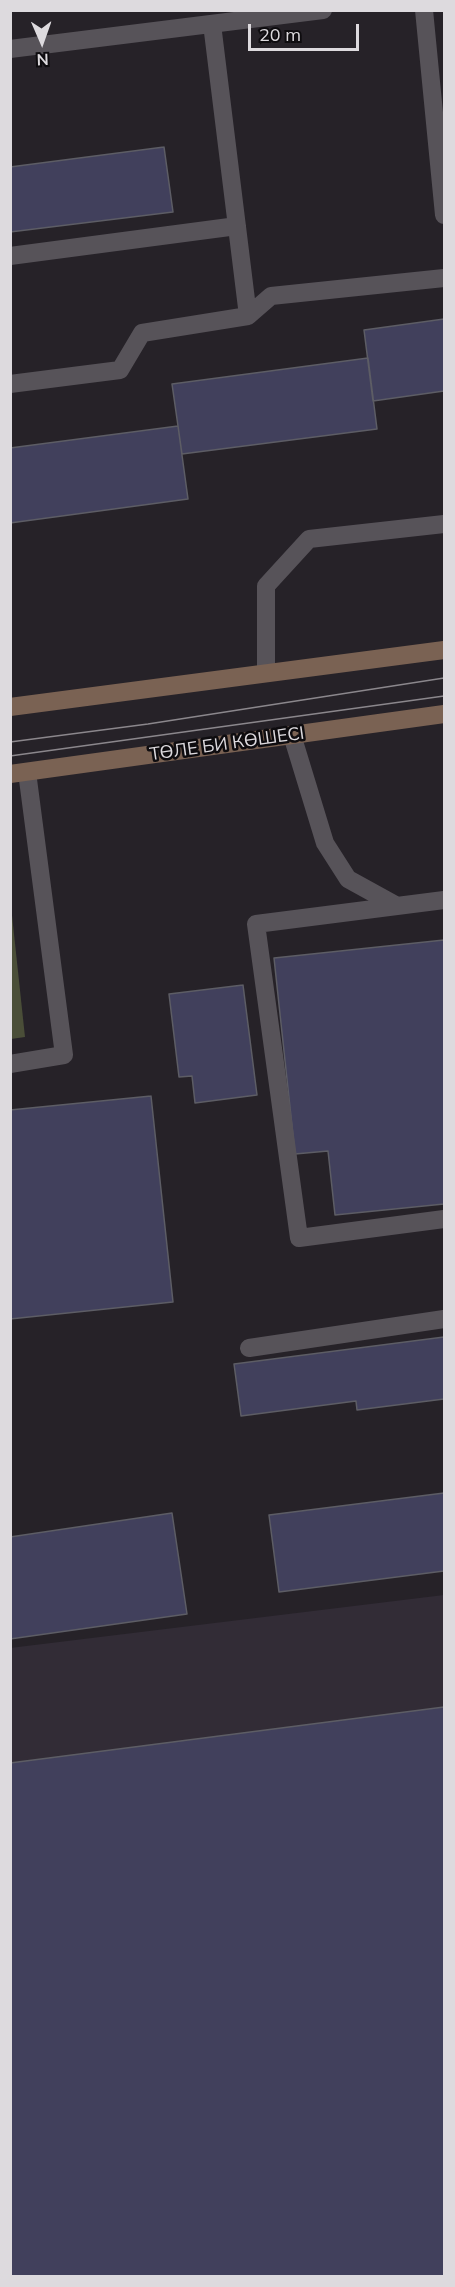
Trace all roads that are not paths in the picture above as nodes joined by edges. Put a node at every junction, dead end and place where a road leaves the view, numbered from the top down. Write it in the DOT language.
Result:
graph roads {
  1 [pos="323,10"];
  2 [pos="424,10"];
  3 [pos="212,24"];
  4 [pos="10,49"];
  5 [pos="444,215"];
  6 [pos="237,226"];
  7 [pos="10,256"];
  8 [pos="444,278"];
  9 [pos="248,316"];
  10 [pos="10,384"];
  11 [pos="444,524"];
  12 [pos="444,650"];
  13 [pos="266,673"];
  14 [pos="10,707"];
  15 [pos="444,714"];
  16 [pos="292,735"];
  17 [pos="19,773"];
  18 [pos="444,900"];
  19 [pos="397,906"];
  20 [pos="10,1064"];
  21 [pos="444,1219"];
  22 [pos="444,1319"];
  23 [pos="249,1348"];
  1 -- 3 [label="lane"];
  2 -- 5 [label="lane"];
  3 -- 4 [label="lane"];
  3 -- 6 [label="lane"];
  6 -- 7 [label="lane"];
  6 -- 9 [label="lane"];
  8 -- 9 [label="lane"];
  9 -- 10 [label="lane"];
  11 -- 13 [label="lane"];
  12 -- 13 [label="main road"];
  13 -- 14 [label="main road"];
  15 -- 16 [label="main road, ТӨЛЕ БИ КӨШЕСІ"];
  16 -- 17 [label="main road, ТӨЛЕ БИ КӨШЕСІ"];
  16 -- 19 [label="lane"];
  17 -- 20 [label="lane"];
  18 -- 19 [label="lane"];
  19 -- 21 [label="lane"];
  22 -- 23 [label="lane"];
}
